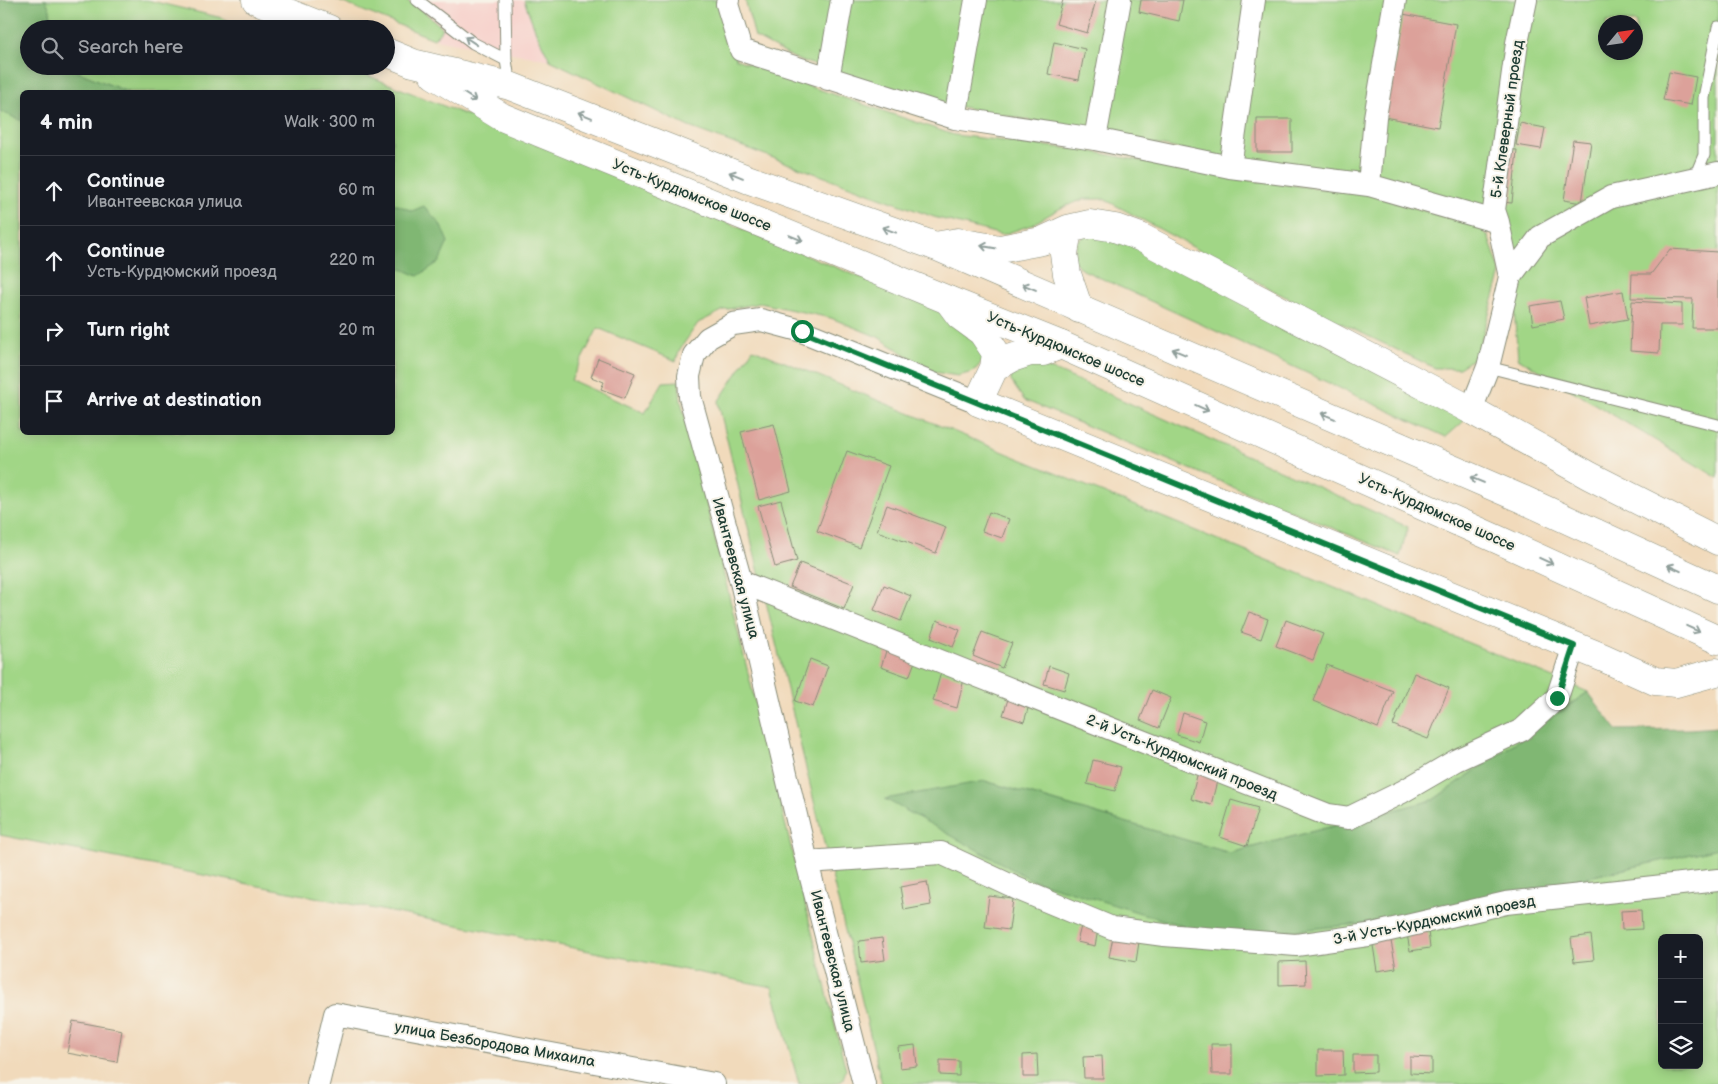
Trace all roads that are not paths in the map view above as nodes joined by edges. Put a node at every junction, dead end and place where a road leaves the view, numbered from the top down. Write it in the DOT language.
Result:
graph roads {
  1 [pos="256,0"];
  2 [pos="417,0"];
  3 [pos="504,0"];
  4 [pos="728,0"];
  5 [pos="842,0"];
  6 [pos="976,0"];
  7 [pos="1120,0"];
  8 [pos="1254,0"];
  9 [pos="1395,0"];
  10 [pos="1526,0"];
  11 [pos="306,20"];
  12 [pos="1718,27"];
  13 [pos="395,55"];
  14 [pos="414,62"];
  15 [pos="508,73"];
  16 [pos="828,79"];
  17 [pos="955,118"];
  18 [pos="1095,139"];
  19 [pos="1230,167"];
  20 [pos="1718,173"];
  21 [pos="1694,179"];
  22 [pos="1369,185"];
  23 [pos="1498,222"];
  24 [pos="1068,230"];
  25 [pos="935,246"];
  26 [pos="1510,278"];
  27 [pos="948,300"];
  28 [pos="1079,309"];
  29 [pos="1061,345"];
  30 [pos="1488,367"];
  31 [pos="994,368"];
  32 [pos="978,402"];
  33 [pos="1470,410"];
  34 [pos="1718,425"];
  35 [pos="1717,538"];
  36 [pos="741,582"];
  37 [pos="1718,589"];
  38 [pos="1718,640"];
  39 [pos="1574,646"];
  40 [pos="1716,672"];
  41 [pos="807,862"];
  42 [pos="1718,880"];
  43 [pos="318,1084"];
  44 [pos="714,1084"];
  45 [pos="864,1084"];
  1 -- 11 [label="main road"];
  15 -- 2 [label="lane, one-way"];
  3 -- 15 [label="lane"];
  4 -- 16 [label="street"];
  5 -- 16 [label="street"];
  6 -- 17 [label="street"];
  7 -- 18 [label="street"];
  8 -- 19 [label="street"];
  9 -- 22 [label="street"];
  10 -- 23 [label="street, 5-й Клеверный проезд"];
  12 -- 21 [label="lane"];
  13 -- 14 [label="main road, Усть-Курдюмское шоссе"];
  14 -- 15 [label="main road, Усть-Курдюмское шоссе"];
  14 -- 27 [label="main road, Усть-Курдюмское шоссе, one-way"];
  25 -- 15 [label="main road, Усть-Курдюмское шоссе, one-way"];
  16 -- 17 [label="street"];
  17 -- 18 [label="street"];
  18 -- 19 [label="street"];
  19 -- 22 [label="street"];
  20 -- 21 [label="street"];
  21 -- 26 [label="street"];
  22 -- 23 [label="street"];
  23 -- 26 [label="street, 5-й Клеверный проезд"];
  24 -- 25 [label="main road, one-way"];
  24 -- 28 [label="main road"];
  24 -- 33 [label="main road"];
  28 -- 25 [label="main road, Усть-Курдюмское шоссе, one-way"];
  26 -- 30 [label="street, 5-й Клеверный проезд"];
  27 -- 29 [label="main road, Усть-Курдюмское шоссе"];
  27 -- 31 [label="main road"];
  37 -- 28 [label="main road, Усть-Курдюмское шоссе, one-way"];
  29 -- 31 [label="main road"];
  29 -- 38 [label="main road, Усть-Курдюмское шоссе, one-way"];
  30 -- 33 [label="street, 5-й Клеверный проезд"];
  30 -- 34 [label="lane"];
  31 -- 32 [label="main road"];
  32 -- 36 [label="street, Ивантеевская улица"];
  32 -- 39 [label="main road"];
  33 -- 35 [label="main road"];
  36 -- 39 [label="street, 2-й Усть-Курдюмский проезд"];
  36 -- 41 [label="street, Ивантеевская улица"];
  39 -- 40 [label="main road"];
  41 -- 42 [label="street, 3-й Усть-Курдюмский проезд"];
  41 -- 45 [label="street, Ивантеевская улица"];
  43 -- 44 [label="street, улица Безбородова Михаила"];
}
